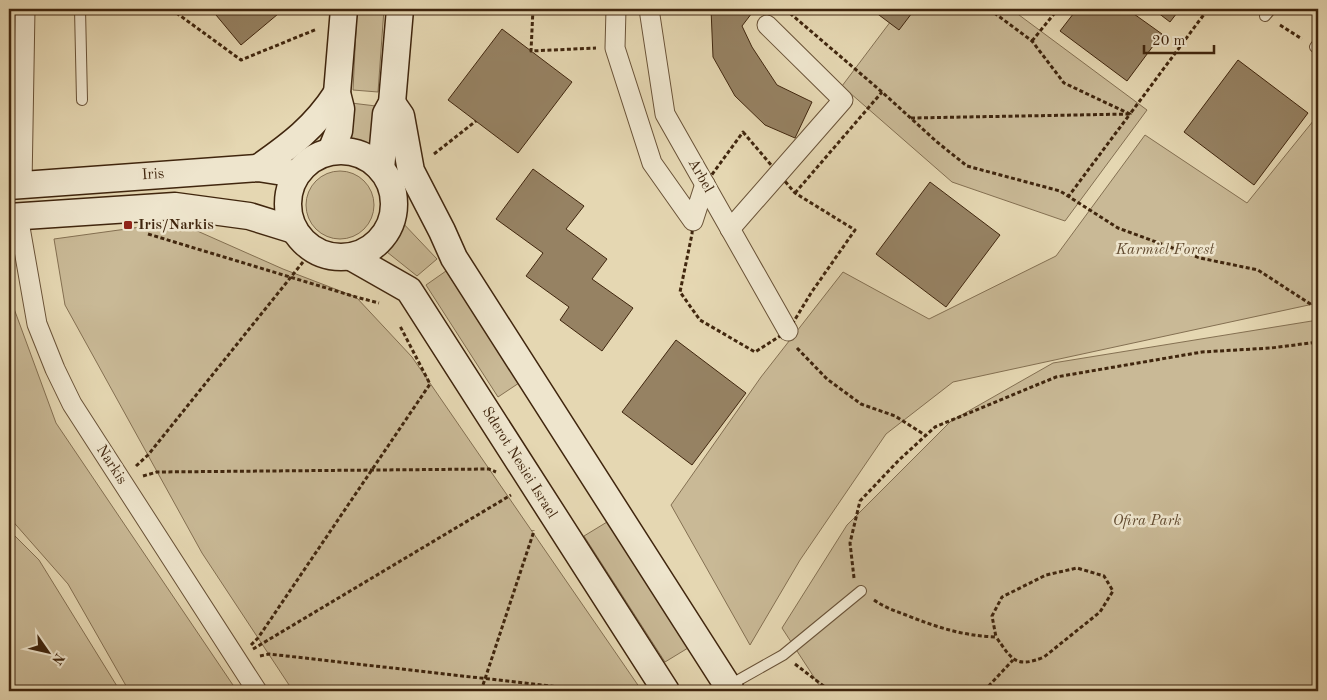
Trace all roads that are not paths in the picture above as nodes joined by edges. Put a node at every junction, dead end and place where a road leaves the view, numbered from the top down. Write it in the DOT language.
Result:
graph roads {
  1 [pos="25,9"];
  2 [pos="80,9"];
  3 [pos="400,9"];
  4 [pos="616,9"];
  5 [pos="648,9"];
  6 [pos="343,14"];
  7 [pos="767,25"];
  8 [pos="337,93"];
  9 [pos="82,100"];
  10 [pos="392,103"];
  11 [pos="331,152"];
  12 [pos="258,168"];
  13 [pos="381,169"];
  14 [pos="296,174"];
  15 [pos="705,184"];
  16 [pos="15,185"];
  17 [pos="393,194"];
  18 [pos="13,217"];
  19 [pos="730,229"];
  20 [pos="294,230"];
  21 [pos="351,257"];
  22 [pos="454,258"];
  23 [pos="790,337"];
  24 [pos="861,591"];
  25 [pos="730,688"];
  26 [pos="257,691"];
  27 [pos="666,691"];
  1 -- 16 [label="street"];
  2 -- 9 [label="lane"];
  3 -- 10 [label="main road"];
  4 -- 15 [label="street"];
  5 -- 15 [label="street, Arbel"];
  6 -- 8 [label="main road"];
  7 -- 19 [label="street"];
  8 -- 11 [label="main road"];
  8 -- 12 [label="main road"];
  10 -- 13 [label="main road"];
  10 -- 22 [label="main road"];
  11 -- 13 [label="main road"];
  11 -- 14 [label="main road"];
  12 -- 14 [label="main road, Iris"];
  12 -- 16 [label="main road, Iris"];
  13 -- 17 [label="main road"];
  14 -- 20 [label="main road"];
  15 -- 19 [label="street, Arbel"];
  17 -- 21 [label="main road"];
  17 -- 22 [label="main road"];
  18 -- 20 [label="main road"];
  18 -- 26 [label="street, Narkis"];
  19 -- 23 [label="street, Arbel"];
  20 -- 21 [label="main road"];
  21 -- 27 [label="main road, Sderot Nesiei Israel"];
  22 -- 25 [label="main road"];
  24 -- 25 [label="lane"];
}
